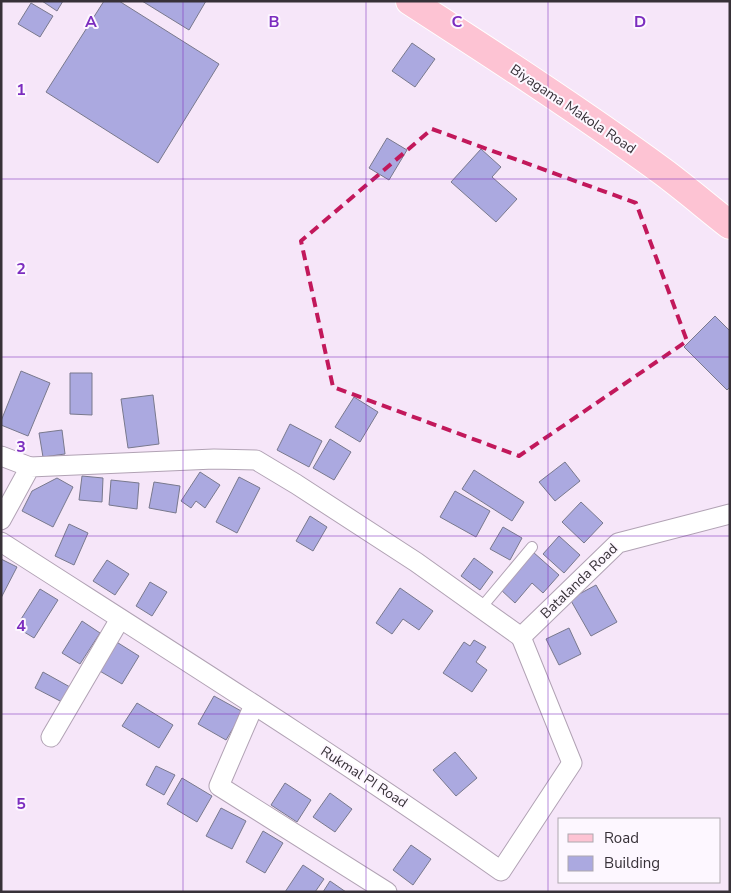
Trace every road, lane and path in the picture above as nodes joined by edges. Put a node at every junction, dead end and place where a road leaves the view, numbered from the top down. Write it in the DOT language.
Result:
graph roads {
  1 [pos="410,1"];
  2 [pos="730,225"];
  3 [pos="1,456"];
  4 [pos="30,467"];
  5 [pos="730,514"];
  6 [pos="1,520"];
  7 [pos="1,542"];
  8 [pos="532,547"];
  9 [pos="481,608"];
  10 [pos="120,618"];
  11 [pos="521,637"];
  12 [pos="254,705"];
  13 [pos="51,737"];
  14 [pos="387,892"];
  1 -- 2 [label="main road, Biyagama Makola Road"];
  3 -- 4 [label="street"];
  4 -- 6 [label="street"];
  4 -- 9 [label="street"];
  5 -- 11 [label="street, Batalanda Road"];
  7 -- 10 [label="street, Rukmal PI Road"];
  8 -- 9 [label="lane"];
  9 -- 11 [label="street"];
  10 -- 12 [label="street, Rukmal PI Road"];
  10 -- 13 [label="street"];
  11 -- 12 [label="street, Rukmal PI Road"];
  12 -- 14 [label="street"];
}
